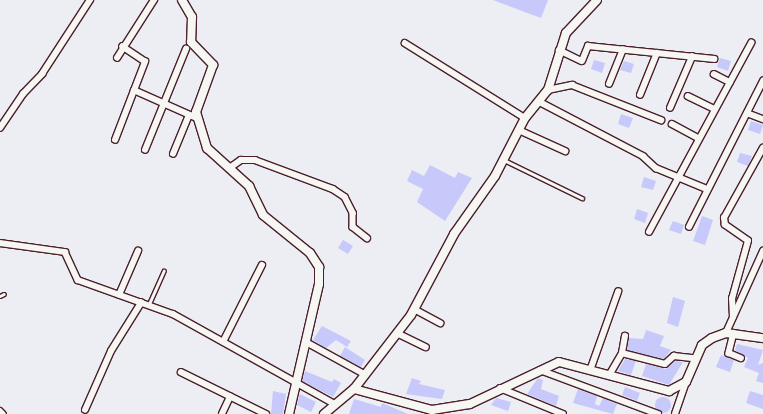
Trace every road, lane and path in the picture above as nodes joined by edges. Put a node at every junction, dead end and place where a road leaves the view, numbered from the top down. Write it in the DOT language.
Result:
graph roads {
  1 [pos="90,0"];
  2 [pos="154,0"];
  3 [pos="182,0"];
  4 [pos="597,0"];
  5 [pos="405,43"];
  6 [pos="751,43"];
  7 [pos="123,47"];
  8 [pos="186,49"];
  9 [pos="559,50"];
  10 [pos="623,50"];
  11 [pos="657,53"];
  12 [pos="692,57"];
  13 [pos="116,58"];
  14 [pos="714,59"];
  15 [pos="714,74"];
  16 [pos="763,81"];
  17 [pos="730,82"];
  18 [pos="609,84"];
  19 [pos="134,90"];
  20 [pos="548,90"];
  21 [pos="640,95"];
  22 [pos="688,96"];
  23 [pos="538,101"];
  24 [pos="164,103"];
  25 [pos="670,108"];
  26 [pos="714,109"];
  27 [pos="747,113"];
  28 [pos="193,116"];
  29 [pos="525,118"];
  30 [pos="763,119"];
  31 [pos="661,120"];
  32 [pos="672,124"];
  33 [pos="0,128"];
  34 [pos="519,130"];
  35 [pos="698,138"];
  36 [pos="114,140"];
  37 [pos="763,148"];
  38 [pos="145,150"];
  39 [pos="565,151"];
  40 [pos="173,154"];
  41 [pos="503,160"];
  42 [pos="231,167"];
  43 [pos="677,177"];
  44 [pos="707,189"];
  45 [pos="582,198"];
  46 [pos="689,227"];
  47 [pos="649,232"];
  48 [pos="367,238"];
  49 [pos="0,243"];
  50 [pos="138,251"];
  51 [pos="763,251"];
  52 [pos="262,264"];
  53 [pos="164,271"];
  54 [pos="618,292"];
  55 [pos="4,294"];
  56 [pos="119,295"];
  57 [pos="0,296"];
  58 [pos="141,303"];
  59 [pos="149,305"];
  60 [pos="414,309"];
  61 [pos="733,317"];
  62 [pos="440,323"];
  63 [pos="397,333"];
  64 [pos="730,333"];
  65 [pos="625,336"];
  66 [pos="763,338"];
  67 [pos="223,342"];
  68 [pos="306,342"];
  69 [pos="426,348"];
  70 [pos="622,353"];
  71 [pos="694,358"];
  72 [pos="741,358"];
  73 [pos="591,368"];
  74 [pos="539,370"];
  75 [pos="181,372"];
  76 [pos="610,374"];
  77 [pos="366,375"];
  78 [pos="686,382"];
  79 [pos="298,383"];
  80 [pos="500,388"];
  81 [pos="354,389"];
  82 [pos="230,397"];
  83 [pos="335,404"];
  84 [pos="85,410"];
  85 [pos="432,410"];
  86 [pos="0,411"];
  87 [pos="3,414"];
  88 [pos="222,414"];
  89 [pos="266,414"];
  90 [pos="289,414"];
  91 [pos="324,414"];
  92 [pos="444,414"];
  93 [pos="563,414"];
  94 [pos="658,414"];
  95 [pos="675,414"];
  1 -- 33 [label="street"];
  2 -- 7 [label="street"];
  3 -- 28 [label="street"];
  4 -- 9 [label="street"];
  5 -- 29 [label="street"];
  6 -- 17 [label="street"];
  7 -- 13 [label="street"];
  7 -- 19 [label="street"];
  8 -- 24 [label="street"];
  9 -- 10 [label="street"];
  9 -- 20 [label="street"];
  10 -- 11 [label="street"];
  10 -- 18 [label="street"];
  11 -- 12 [label="street"];
  11 -- 21 [label="street"];
  12 -- 14 [label="street"];
  12 -- 25 [label="street"];
  15 -- 17 [label="street"];
  16 -- 27 [label="street"];
  17 -- 26 [label="street"];
  19 -- 24 [label="street"];
  19 -- 36 [label="street"];
  20 -- 23 [label="street"];
  20 -- 31 [label="street"];
  22 -- 26 [label="street"];
  23 -- 29 [label="street"];
  23 -- 43 [label="street"];
  24 -- 28 [label="street"];
  24 -- 38 [label="street"];
  26 -- 35 [label="street"];
  27 -- 30 [label="street"];
  27 -- 44 [label="street"];
  28 -- 40 [label="street"];
  28 -- 42 [label="street"];
  29 -- 34 [label="street"];
  32 -- 35 [label="street"];
  34 -- 39 [label="street"];
  34 -- 41 [label="street"];
  35 -- 43 [label="street"];
  37 -- 61 [label="street"];
  41 -- 45 [label="lane"];
  41 -- 60 [label="street"];
  42 -- 48 [label="street"];
  42 -- 68 [label="street"];
  43 -- 44 [label="street"];
  43 -- 47 [label="street"];
  44 -- 46 [label="street"];
  49 -- 56 [label="street"];
  50 -- 56 [label="street"];
  51 -- 61 [label="street"];
  52 -- 67 [label="street"];
  53 -- 59 [label="lane"];
  54 -- 73 [label="street"];
  55 -- 57 [label="lane"];
  56 -- 58 [label="street"];
  58 -- 59 [label="street"];
  58 -- 84 [label="street"];
  59 -- 67 [label="street"];
  60 -- 62 [label="street"];
  60 -- 63 [label="street"];
  61 -- 64 [label="street"];
  63 -- 69 [label="street"];
  63 -- 77 [label="street"];
  64 -- 66 [label="street"];
  64 -- 71 [label="street"];
  64 -- 72 [label="street"];
  65 -- 70 [label="street"];
  67 -- 79 [label="street"];
  68 -- 77 [label="street"];
  68 -- 79 [label="street"];
  70 -- 71 [label="street"];
  70 -- 76 [label="street"];
  71 -- 78 [label="street"];
  73 -- 74 [label="street"];
  73 -- 76 [label="street"];
  74 -- 80 [label="street"];
  74 -- 94 [label="street"];
  75 -- 82 [label="street"];
  76 -- 78 [label="street"];
  77 -- 81 [label="street"];
  78 -- 95 [label="street"];
  79 -- 83 [label="street"];
  79 -- 90 [label="street"];
  80 -- 85 [label="street"];
  80 -- 93 [label="street"];
  81 -- 83 [label="street"];
  81 -- 85 [label="street"];
  82 -- 88 [label="street"];
  82 -- 89 [label="street"];
  83 -- 91 [label="street"];
  85 -- 92 [label="street"];
  86 -- 87 [label="street"];
}
